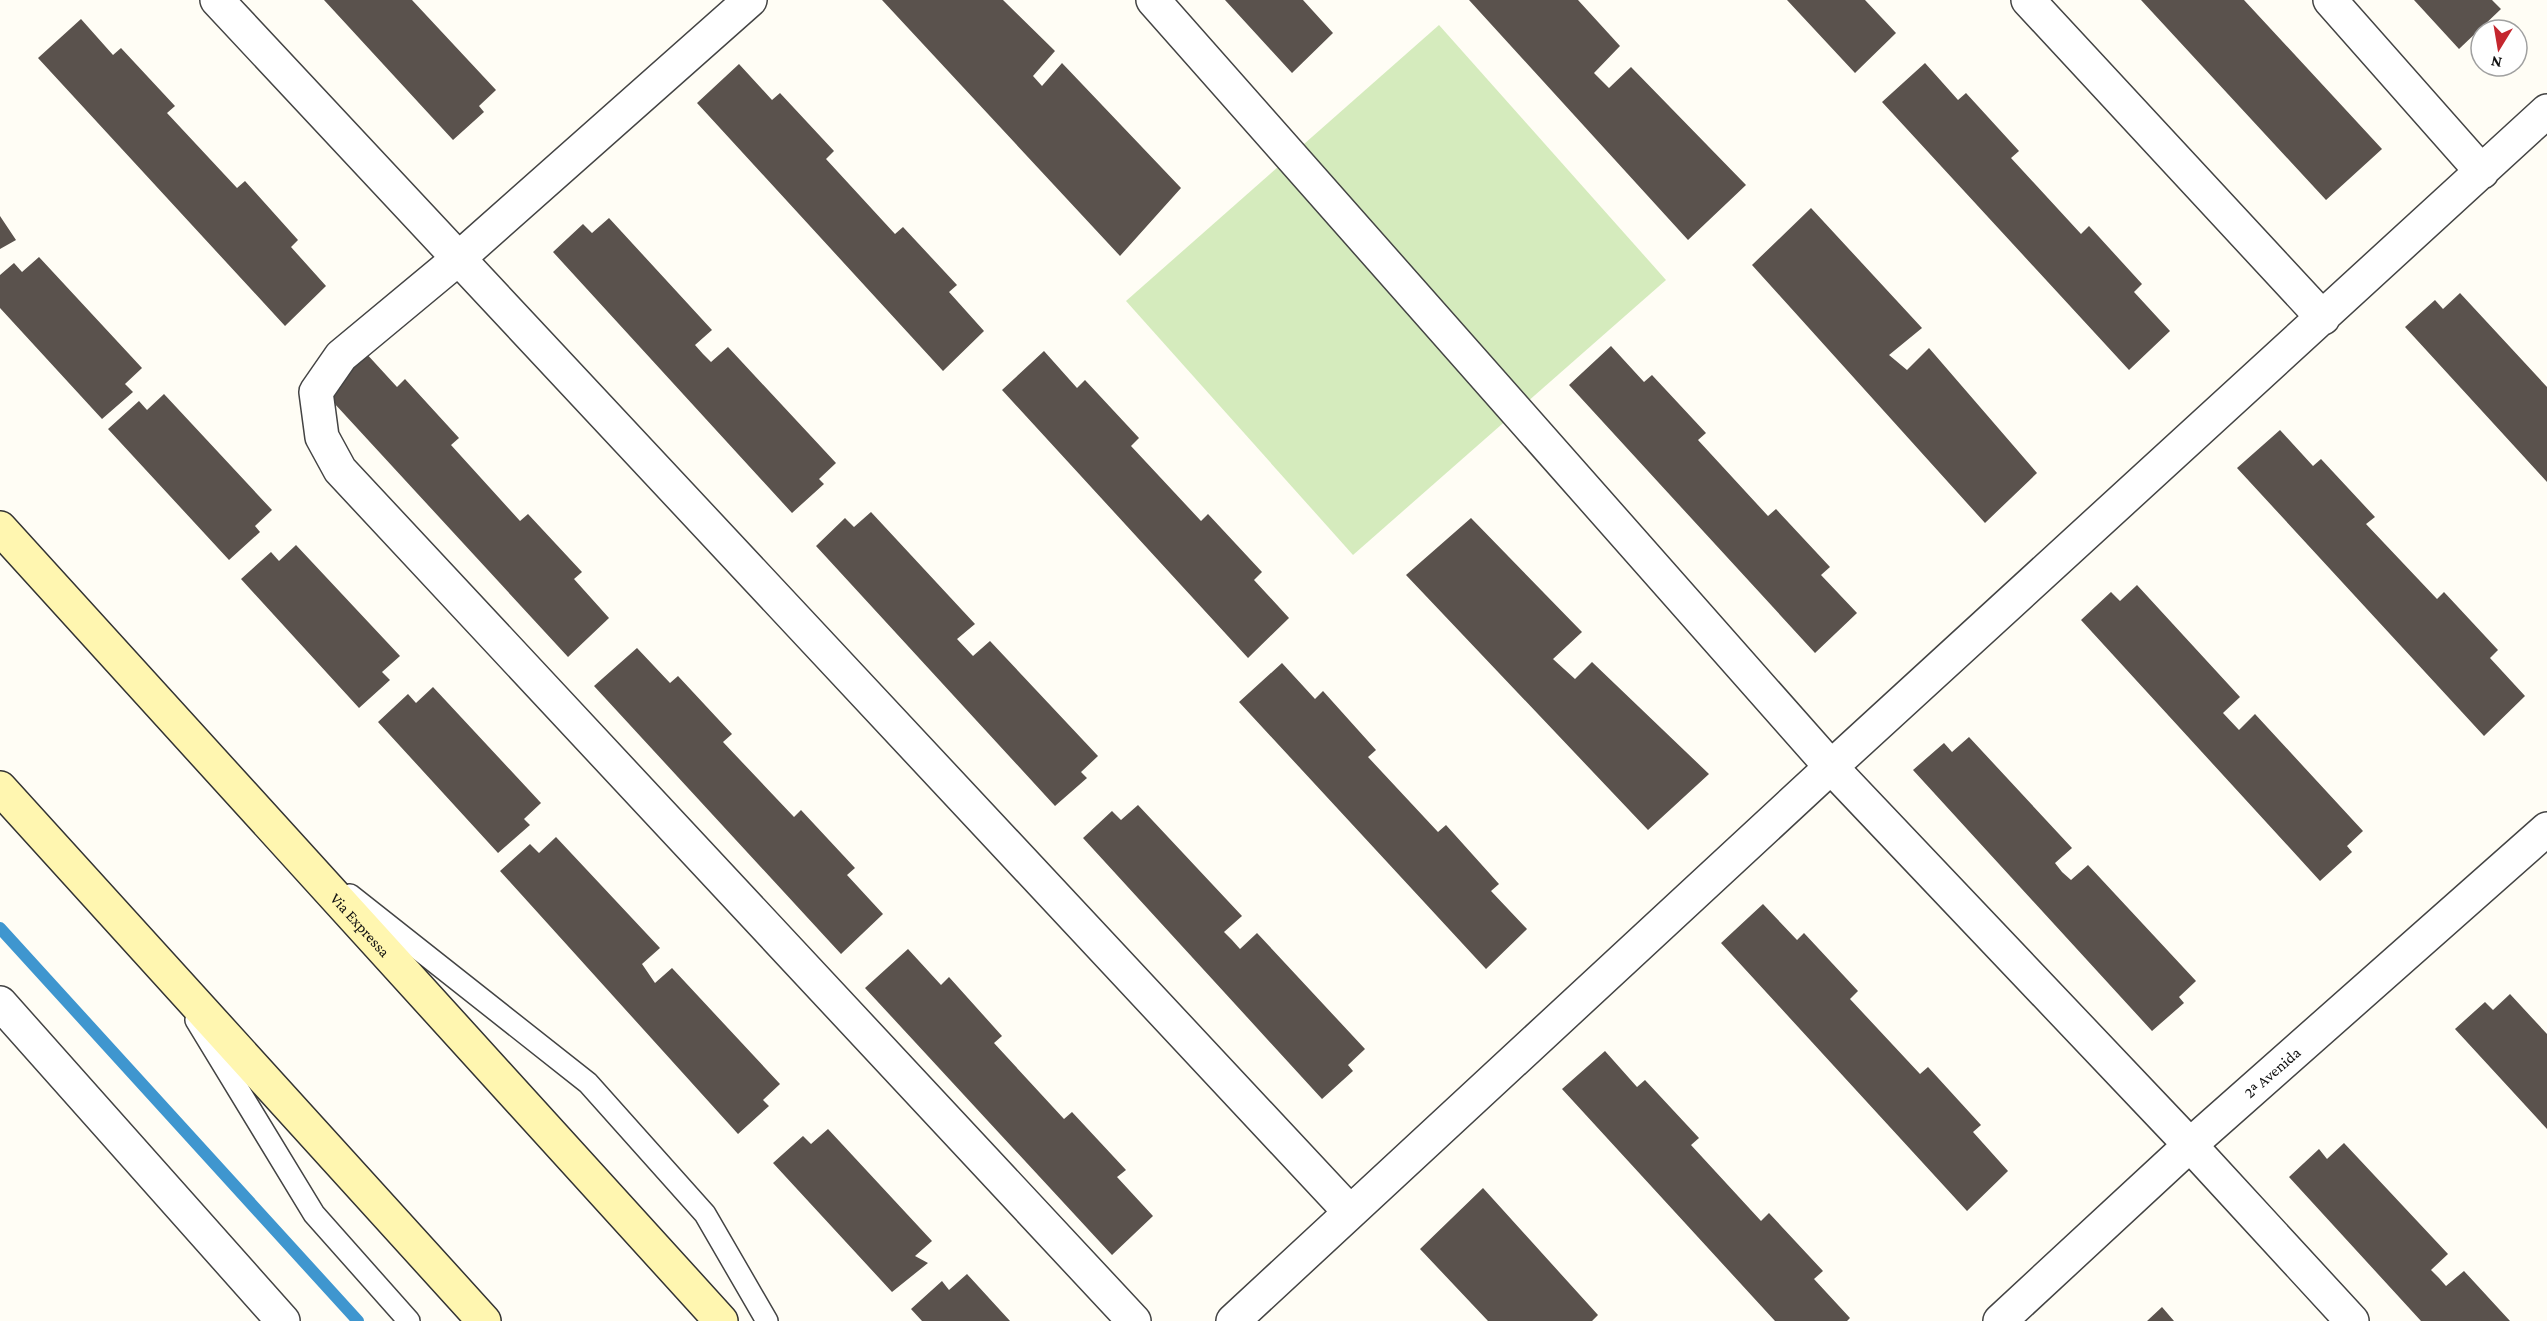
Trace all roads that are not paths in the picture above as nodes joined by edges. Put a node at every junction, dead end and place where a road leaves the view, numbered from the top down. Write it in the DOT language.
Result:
graph roads {
  1 [pos="218,0"];
  2 [pos="750,0"];
  3 [pos="1153,0"];
  4 [pos="2028,0"];
  5 [pos="2330,0"];
  6 [pos="2547,111"];
  7 [pos="2482,172"];
  8 [pos="459,258"];
  9 [pos="2323,318"];
  10 [pos="0,528"];
  11 [pos="1831,768"];
  12 [pos="0,788"];
  13 [pos="2547,829"];
  14 [pos="293,850"];
  15 [pos="166,970"];
  16 [pos="0,1003"];
  17 [pos="2190,1145"];
  18 [pos="1350,1212"];
  19 [pos="283,1321"];
  20 [pos="409,1321"];
  21 [pos="484,1321"];
  22 [pos="722,1321"];
  23 [pos="767,1321"];
  24 [pos="1134,1321"];
  25 [pos="1233,1321"];
  26 [pos="2000,1321"];
  27 [pos="2352,1321"];
  1 -- 8 [label="street"];
  2 -- 8 [label="street"];
  3 -- 11 [label="street"];
  4 -- 9 [label="street"];
  5 -- 7 [label="street"];
  6 -- 7 [label="street"];
  7 -- 9 [label="street"];
  8 -- 18 [label="street"];
  8 -- 24 [label="street"];
  9 -- 11 [label="street"];
  10 -- 14 [label="main road, Via Expressa"];
  11 -- 17 [label="street"];
  11 -- 18 [label="street"];
  12 -- 15 [label="main road"];
  13 -- 17 [label="street, 2ª Avenida"];
  14 -- 22 [label="main road, Via Expressa"];
  14 -- 23 [label="lane"];
  15 -- 20 [label="lane"];
  15 -- 21 [label="main road"];
  16 -- 19 [label="street"];
  17 -- 26 [label="street, 2ª Avenida"];
  17 -- 27 [label="street"];
  18 -- 25 [label="street"];
}
